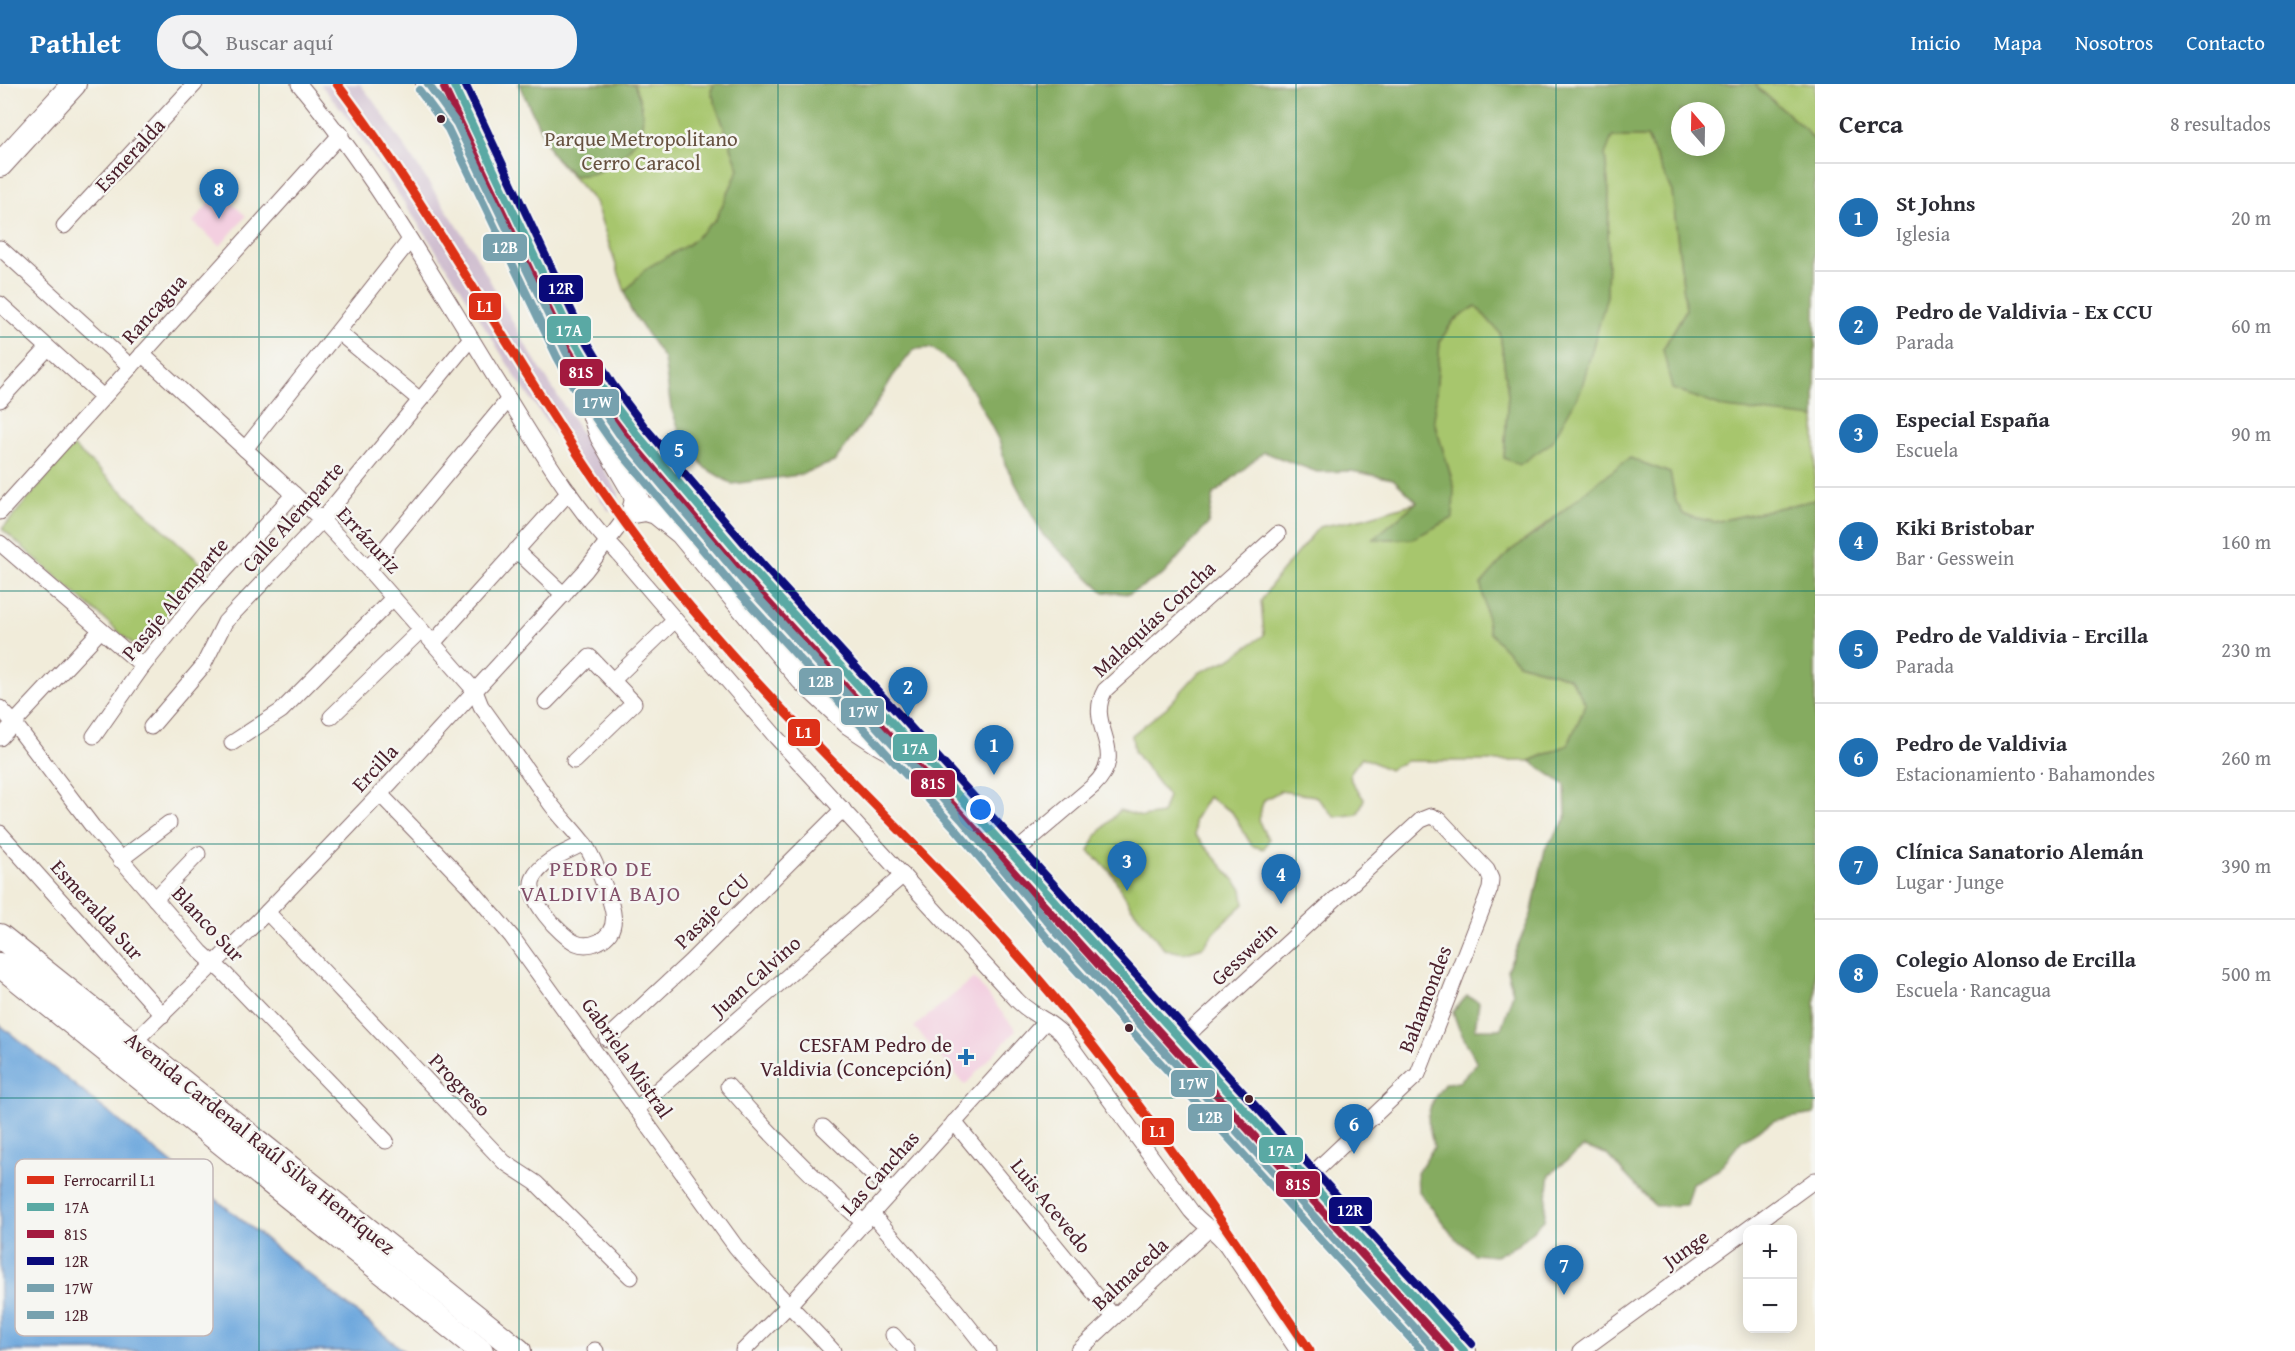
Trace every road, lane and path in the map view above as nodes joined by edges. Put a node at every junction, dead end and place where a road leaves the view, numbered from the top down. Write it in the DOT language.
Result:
graph roads {
  1 [pos="74,84"];
  2 [pos="195,84"];
  3 [pos="299,84"];
  4 [pos="428,84"];
  5 [pos="441,84"];
  6 [pos="453,84"];
  7 [pos="457,124"];
  8 [pos="341,134"];
  9 [pos="0,165"];
  10 [pos="64,226"];
  11 [pos="410,240"];
  12 [pos="0,248"];
  13 [pos="2,310"];
  14 [pos="338,332"];
  15 [pos="471,338"];
  16 [pos="48,348"];
  17 [pos="142,354"];
  18 [pos="130,367"];
  19 [pos="582,380"];
  20 [pos="103,397"];
  21 [pos="509,399"];
  22 [pos="0,400"];
  23 [pos="420,400"];
  24 [pos="246,449"];
  25 [pos="569,492"];
  26 [pos="294,494"];
  27 [pos="634,511"];
  28 [pos="0,512"];
  29 [pos="322,520"];
  30 [pos="1278,534"];
  31 [pos="0,543"];
  32 [pos="608,543"];
  33 [pos="516,550"];
  34 [pos="368,569"];
  35 [pos="743,581"];
  36 [pos="564,595"];
  37 [pos="393,598"];
  38 [pos="674,621"];
  39 [pos="421,630"];
  40 [pos="100,631"];
  41 [pos="433,643"];
  42 [pos="786,659"];
  43 [pos="143,666"];
  44 [pos="614,680"];
  45 [pos="475,691"];
  46 [pos="856,692"];
  47 [pos="821,697"];
  48 [pos="546,702"];
  49 [pos="0,708"];
  50 [pos="331,717"];
  51 [pos="15,723"];
  52 [pos="151,727"];
  53 [pos="94,736"];
  54 [pos="0,738"];
  55 [pos="232,744"];
  56 [pos="905,758"];
  57 [pos="574,761"];
  58 [pos="380,794"];
  59 [pos="843,809"];
  60 [pos="1431,816"];
  61 [pos="169,823"];
  62 [pos="0,833"];
  63 [pos="584,843"];
  64 [pos="198,854"];
  65 [pos="1013,854"];
  66 [pos="120,860"];
  67 [pos="903,875"];
  68 [pos="155,899"];
  69 [pos="267,912"];
  70 [pos="0,936"];
  71 [pos="215,964"];
  72 [pos="0,965"];
  73 [pos="164,1015"];
  74 [pos="1046,1021"];
  75 [pos="608,1039"];
  76 [pos="134,1042"];
  77 [pos="1176,1048"];
  78 [pos="728,1086"];
  79 [pos="636,1109"];
  80 [pos="954,1122"];
  81 [pos="824,1127"];
  82 [pos="386,1141"];
  83 [pos="1308,1178"];
  84 [pos="1815,1180"];
  85 [pos="891,1192"];
  86 [pos="868,1218"];
  87 [pos="1210,1228"];
  88 [pos="631,1277"];
  89 [pos="790,1304"];
  90 [pos="1114,1317"];
  91 [pos="893,1335"];
  92 [pos="1450,1347"];
  93 [pos="1088,1348"];
  94 [pos="481,1351"];
  95 [pos="519,1351"];
  96 [pos="743,1351"];
  97 [pos="833,1351"];
  98 [pos="907,1351"];
  99 [pos="988,1351"];
  100 [pos="1298,1351"];
  101 [pos="1581,1351"];
  1 -- 9 [label="main road"];
  2 -- 10 [label="street, Esmeralda"];
  3 -- 8 [label="street"];
  4 -- 7 [label="main road"];
  5 -- 7 [label="main road"];
  6 -- 46 [label="main road"];
  7 -- 19 [label="main road"];
  8 -- 11 [label="street"];
  8 -- 17 [label="street, Rancagua"];
  11 -- 14 [label="street"];
  11 -- 15 [label="street"];
  12 -- 18 [label="street"];
  13 -- 16 [label="street"];
  14 -- 23 [label="street"];
  14 -- 24 [label="street"];
  15 -- 21 [label="street"];
  15 -- 23 [label="street, Calle Alemparte"];
  16 -- 20 [label="street"];
  16 -- 22 [label="street"];
  17 -- 18 [label="street, Rancagua"];
  17 -- 24 [label="street, Errázuriz"];
  18 -- 20 [label="street, Rancagua"];
  19 -- 27 [label="main road"];
  19 -- 35 [label="main road"];
  20 -- 28 [label="street, Rancagua"];
  21 -- 25 [label="street"];
  21 -- 34 [label="street"];
  23 -- 29 [label="street, Calle Alemparte"];
  24 -- 26 [label="street, Errázuriz"];
  25 -- 32 [label="street"];
  25 -- 33 [label="street"];
  26 -- 29 [label="street, Errázuriz"];
  26 -- 43 [label="street, Pasaje Alemparte"];
  27 -- 32 [label="street, Ercilla"];
  27 -- 42 [label="main road"];
  29 -- 34 [label="street, Errázuriz"];
  29 -- 52 [label="street, Calle Alemparte"];
  30 -- 65 [label="street, Malaquías Concha"];
  31 -- 40 [label="street"];
  32 -- 36 [label="street, Ercilla"];
  32 -- 38 [label="street"];
  33 -- 36 [label="street"];
  33 -- 41 [label="street"];
  34 -- 37 [label="street, Errázuriz"];
  35 -- 42 [label="main road"];
  35 -- 46 [label="main road"];
  36 -- 45 [label="street, Ercilla"];
  37 -- 39 [label="street, Errázuriz"];
  37 -- 55 [label="street"];
  38 -- 44 [label="street"];
  38 -- 59 [label="street"];
  39 -- 41 [label="street, Errázuriz"];
  39 -- 50 [label="street"];
  40 -- 43 [label="street"];
  40 -- 51 [label="street"];
  41 -- 45 [label="street, Errázuriz"];
  42 -- 47 [label="main road"];
  43 -- 53 [label="street, Pasaje Alemparte"];
  44 -- 48 [label="street"];
  44 -- 57 [label="street"];
  45 -- 58 [label="street, Ercilla"];
  45 -- 63 [label="street, Errázuriz"];
  46 -- 47 [label="main road"];
  46 -- 56 [label="main road"];
  46 -- 65 [label="main road"];
  47 -- 56 [label="main road"];
  49 -- 51 [label="street, Blanco Sur"];
  51 -- 54 [label="street"];
  51 -- 66 [label="street, Blanco Sur"];
  56 -- 77 [label="main road"];
  58 -- 69 [label="street, Ercilla"];
  58 -- 79 [label="street, Gabriela Mistral"];
  59 -- 67 [label="street"];
  59 -- 75 [label="street, Pasaje CCU"];
  60 -- 77 [label="street, Gesswein"];
  60 -- 83 [label="street, Bahamondes"];
  61 -- 66 [label="street"];
  62 -- 73 [label="street, Esmeralda Sur"];
  63 -- 63 [label="street"];
  64 -- 68 [label="street"];
  65 -- 77 [label="main road"];
  66 -- 68 [label="street, Blanco Sur"];
  67 -- 74 [label="street"];
  67 -- 79 [label="street, Juan Calvino"];
  68 -- 71 [label="street, Blanco Sur"];
  69 -- 71 [label="street, Ercilla"];
  69 -- 88 [label="street, Progreso"];
  70 -- 76 [label="main road, Avenida Cardenal Raúl Silva Henríquez"];
  71 -- 73 [label="street, Ercilla"];
  71 -- 82 [label="street, Blanco Sur"];
  72 -- 94 [label="main road, Avenida Cardenal Raúl Silva Henríquez"];
  73 -- 76 [label="street, Ercilla"];
  74 -- 80 [label="street, Las Canchas"];
  74 -- 87 [label="street"];
  76 -- 95 [label="main road, Avenida Cardenal Raúl Silva Henríquez"];
  77 -- 83 [label="main road"];
  77 -- 92 [label="main road"];
  78 -- 86 [label="street"];
  79 -- 89 [label="street, Gabriela Mistral"];
  80 -- 85 [label="street, Las Canchas"];
  80 -- 90 [label="street, Luis Acevedo"];
  81 -- 85 [label="street"];
  83 -- 92 [label="main road"];
  84 -- 101 [label="street, Junge"];
  85 -- 86 [label="street, Las Canchas"];
  86 -- 89 [label="street, Las Canchas"];
  86 -- 99 [label="street"];
  87 -- 90 [label="street, Balmaceda"];
  87 -- 100 [label="street"];
  89 -- 96 [label="street, Las Canchas"];
  89 -- 97 [label="street, Gabriela Mistral"];
  90 -- 93 [label="street, Balmaceda"];
  91 -- 98 [label="street"];
}
